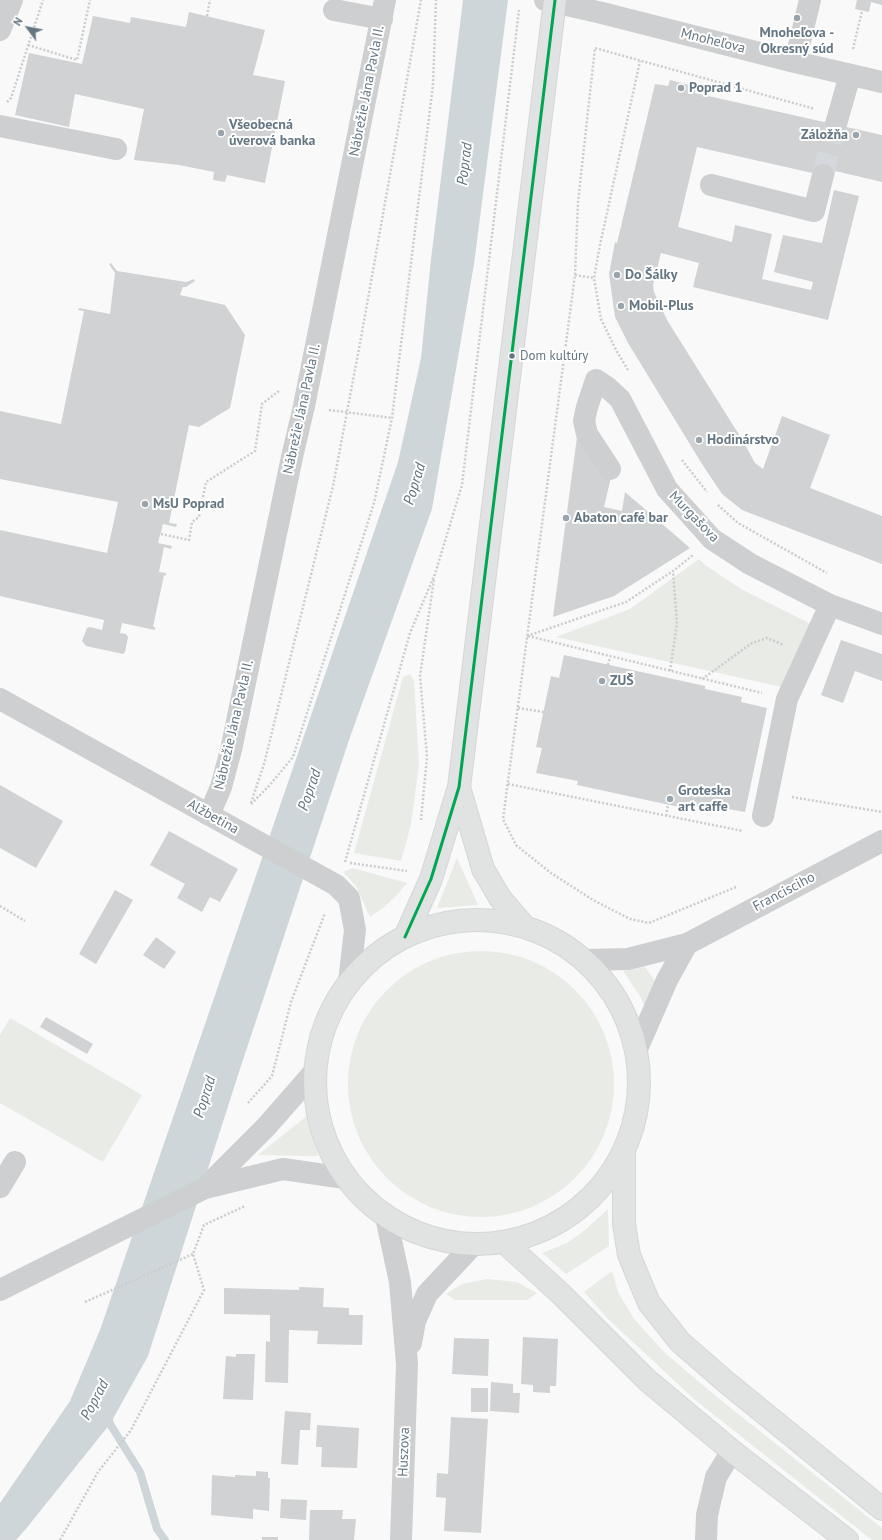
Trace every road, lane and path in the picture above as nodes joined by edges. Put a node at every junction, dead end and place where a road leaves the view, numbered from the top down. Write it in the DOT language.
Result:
graph roads {
  1 [pos="12,0"];
  2 [pos="43,0"];
  3 [pos="90,0"];
  4 [pos="210,0"];
  5 [pos="421,0"];
  6 [pos="436,0"];
  7 [pos="810,0"];
  8 [pos="552,1"];
  9 [pos="384,9"];
  10 [pos="334,10"];
  11 [pos="519,10"];
  12 [pos="862,11"];
  13 [pos="207,16"];
  14 [pos="0,30"];
  15 [pos="28,45"];
  16 [pos="852,53"];
  17 [pos="640,60"];
  18 [pos="795,62"];
  19 [pos="850,75"];
  20 [pos="882,82"];
  21 [pos="842,100"];
  22 [pos="5,103"];
  23 [pos="836,124"];
  24 [pos="0,126"];
  25 [pos="116,149"];
  26 [pos="823,175"];
  27 [pos="711,185"];
  28 [pos="575,275"];
  29 [pos="594,278"];
  30 [pos="631,376"];
  31 [pos="285,386"];
  32 [pos="304,406"];
  33 [pos="347,412"];
  34 [pos="392,418"];
  35 [pos="679,454"];
  36 [pos="610,469"];
  37 [pos="709,495"];
  38 [pos="714,501"];
  39 [pos="161,534"];
  40 [pos="698,551"];
  41 [pos="673,571"];
  42 [pos="435,574"];
  43 [pos="832,575"];
  44 [pos="830,605"];
  45 [pos="882,624"];
  46 [pos="527,636"];
  47 [pos="808,655"];
  48 [pos="610,657"];
  49 [pos="608,665"];
  50 [pos="670,671"];
  51 [pos="702,679"];
  52 [pos="788,699"];
  53 [pos="0,700"];
  54 [pos="518,708"];
  55 [pos="544,712"];
  56 [pos="508,784"];
  57 [pos="459,787"];
  58 [pos="768,793"];
  59 [pos="668,805"];
  60 [pos="882,812"];
  61 [pos="209,815"];
  62 [pos="666,816"];
  63 [pos="763,816"];
  64 [pos="420,826"];
  65 [pos="882,841"];
  66 [pos="345,862"];
  67 [pos="410,871"];
  68 [pos="336,885"];
  69 [pos="0,906"];
  70 [pos="25,921"];
  71 [pos="649,923"];
  72 [pos="525,927"];
  73 [pos="405,937"];
  74 [pos="687,944"];
  75 [pos="585,960"];
  76 [pos="349,982"];
  77 [pos="636,1051"];
  78 [pos="315,1071"];
  79 [pos="248,1103"];
  80 [pos="624,1150"];
  81 [pos="15,1162"];
  82 [pos="345,1178"];
  83 [pos="0,1187"];
  84 [pos="205,1188"];
  85 [pos="249,1204"];
  86 [pos="386,1217"];
  87 [pos="504,1242"];
  88 [pos="473,1245"];
  89 [pos="193,1254"];
  90 [pos="0,1290"];
  91 [pos="85,1302"];
  92 [pos="407,1364"];
  93 [pos="732,1451"];
  94 [pos="840,1476"];
  95 [pos="882,1497"];
  96 [pos="882,1509"];
  97 [pos="60,1540"];
  98 [pos="401,1540"];
  99 [pos="706,1540"];
  100 [pos="847,1540"];
  1 -- 14 [label="street"];
  2 -- 15 [label="path"];
  3 -- 15 [label="path"];
  4 -- 13 [label="path"];
  5 -- 33 [label="path"];
  6 -- 34 [label="path"];
  7 -- 18 [label="street"];
  8 -- 18 [label="street, Mnoheľova"];
  8 -- 57 [label="main road"];
  9 -- 10 [label="street"];
  9 -- 32 [label="street, Nábrežie Jána Pavla II."];
  11 -- 42 [label="path"];
  12 -- 16 [label="path"];
  15 -- 22 [label="path"];
  17 -- 21 [label="path"];
  17 -- 28 [label="path"];
  17 -- 29 [label="path"];
  18 -- 19 [label="street, Mnoheľova"];
  19 -- 20 [label="street, Mnoheľova"];
  19 -- 21 [label="street"];
  21 -- 23 [label="street"];
  24 -- 25 [label="street"];
  26 -- 27 [label="street"];
  28 -- 29 [label="path"];
  28 -- 46 [label="path"];
  29 -- 30 [label="path"];
  31 -- 39 [label="path"];
  32 -- 33 [label="path"];
  32 -- 61 [label="street, Nábrežie Jána Pavla II."];
  33 -- 34 [label="path"];
  33 -- 34 [label="path"];
  35 -- 37 [label="path"];
  36 -- 44 [label="street, Murgašova"];
  38 -- 43 [label="path"];
  40 -- 41 [label="path"];
  41 -- 46 [label="path"];
  41 -- 50 [label="path"];
  42 -- 64 [label="path"];
  42 -- 66 [label="path"];
  44 -- 45 [label="street, Murgašova"];
  44 -- 47 [label="street"];
  46 -- 48 [label="path"];
  46 -- 54 [label="path"];
  47 -- 51 [label="path"];
  47 -- 52 [label="street"];
  48 -- 49 [label="path"];
  48 -- 50 [label="path"];
  50 -- 51 [label="path"];
  51 -- 52 [label="path"];
  52 -- 58 [label="street"];
  53 -- 61 [label="street, Alžbetina"];
  54 -- 55 [label="path"];
  54 -- 56 [label="path"];
  56 -- 62 [label="path"];
  56 -- 71 [label="path"];
  57 -- 72 [label="main road"];
  57 -- 73 [label="main road"];
  58 -- 60 [label="path"];
  58 -- 63 [label="street"];
  59 -- 62 [label="path"];
  61 -- 68 [label="street, Alžbetina"];
  62 -- 63 [label="path"];
  65 -- 74 [label="street, Francisciho"];
  66 -- 67 [label="path"];
  66 -- 68 [label="path"];
  68 -- 76 [label="street, Alžbetina"];
  68 -- 79 [label="path"];
  69 -- 70 [label="path"];
  72 -- 73 [label="main road"];
  72 -- 75 [label="main road"];
  73 -- 76 [label="main road"];
  74 -- 75 [label="street, Francisciho"];
  74 -- 77 [label="street"];
  75 -- 77 [label="main road"];
  76 -- 78 [label="main road"];
  77 -- 80 [label="main road"];
  78 -- 82 [label="main road"];
  78 -- 84 [label="street"];
  80 -- 87 [label="main road"];
  80 -- 94 [label="main road"];
  81 -- 83 [label="street"];
  82 -- 84 [label="street"];
  82 -- 86 [label="main road"];
  84 -- 90 [label="street"];
  85 -- 89 [label="path"];
  86 -- 88 [label="main road"];
  86 -- 92 [label="street, Huszova"];
  87 -- 88 [label="main road"];
  87 -- 93 [label="main road"];
  88 -- 92 [label="street, Huszova"];
  89 -- 91 [label="path"];
  89 -- 97 [label="path"];
  92 -- 98 [label="street, Huszova"];
  93 -- 99 [label="street"];
  93 -- 100 [label="main road"];
  94 -- 95 [label="main road"];
  94 -- 96 [label="main road"];
}
